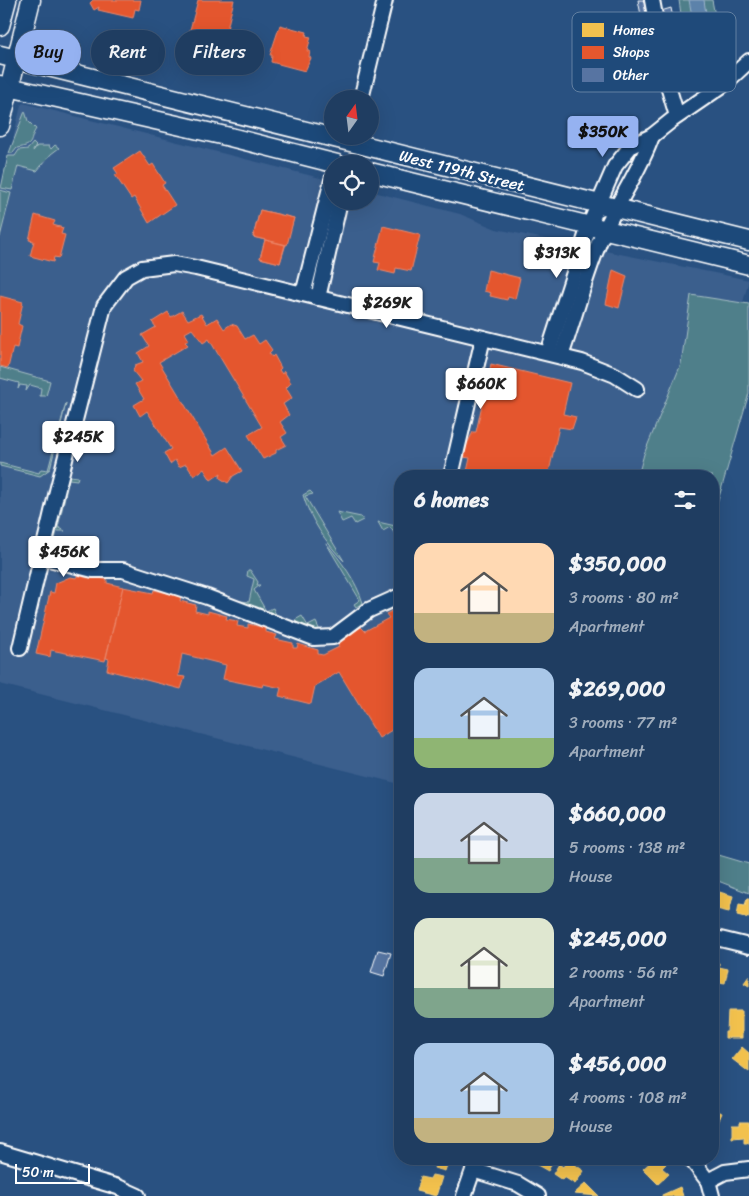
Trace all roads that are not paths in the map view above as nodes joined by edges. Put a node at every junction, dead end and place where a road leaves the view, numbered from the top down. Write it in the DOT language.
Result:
graph roads {
  1 [pos="7,0"];
  2 [pos="31,0"];
  3 [pos="385,0"];
  4 [pos="0,26"];
  5 [pos="8,57"];
  6 [pos="749,62"];
  7 [pos="736,74"];
  8 [pos="5,86"];
  9 [pos="363,90"];
  10 [pos="670,92"];
  11 [pos="713,92"];
  12 [pos="677,116"];
  13 [pos="0,126"];
  14 [pos="324,133"];
  15 [pos="652,136"];
  16 [pos="230,137"];
  17 [pos="345,145"];
  18 [pos="370,145"];
  19 [pos="379,160"];
  20 [pos="324,161"];
  21 [pos="379,174"];
  22 [pos="488,177"];
  23 [pos="324,210"];
  24 [pos="338,210"];
  25 [pos="602,217"];
  26 [pos="749,241"];
  27 [pos="749,265"];
  28 [pos="303,294"];
  29 [pos="318,298"];
  30 [pos="484,338"];
  31 [pos="555,355"];
  32 [pos="637,389"];
  33 [pos="452,470"];
  34 [pos="41,557"];
  35 [pos="394,599"];
  36 [pos="20,648"];
  37 [pos="719,939"];
  38 [pos="749,946"];
  39 [pos="0,1152"];
  40 [pos="475,1165"];
  41 [pos="477,1165"];
  42 [pos="695,1165"];
  43 [pos="749,1169"];
  44 [pos="708,1182"];
  45 [pos="138,1196"];
  46 [pos="464,1196"];
  47 [pos="538,1196"];
  48 [pos="712,1196"];
  1 -- 4 [label="main road"];
  2 -- 5 [label="main road"];
  3 -- 9 [label="street"];
  5 -- 8 [label="main road"];
  5 -- 14 [label="main road, West 119th Street"];
  6 -- 7 [label="street"];
  8 -- 13 [label="main road"];
  8 -- 16 [label="main road"];
  10 -- 12 [label="street"];
  11 -- 12 [label="street"];
  12 -- 15 [label="street"];
  15 -- 25 [label="street"];
  15 -- 25 [label="street"];
  16 -- 17 [label="main road"];
  16 -- 20 [label="main road"];
  18 -- 22 [label="main road, West 119th Street"];
  19 -- 22 [label="main road"];
  21 -- 25 [label="main road, West 119th Street"];
  22 -- 25 [label="main road, West 119th Street"];
  23 -- 28 [label="street"];
  24 -- 29 [label="street"];
  25 -- 26 [label="main road, West 119th Street"];
  25 -- 27 [label="main road, West 119th Street"];
  25 -- 31 [label="street"];
  28 -- 29 [label="street"];
  28 -- 34 [label="street"];
  29 -- 30 [label="street"];
  30 -- 31 [label="street"];
  30 -- 33 [label="street"];
  31 -- 32 [label="street"];
  34 -- 35 [label="street"];
  34 -- 36 [label="street"];
  37 -- 38 [label="street"];
  39 -- 45 [label="street"];
  40 -- 46 [label="street"];
  41 -- 47 [label="street"];
  42 -- 44 [label="street"];
  43 -- 44 [label="street"];
  44 -- 48 [label="street"];
}
